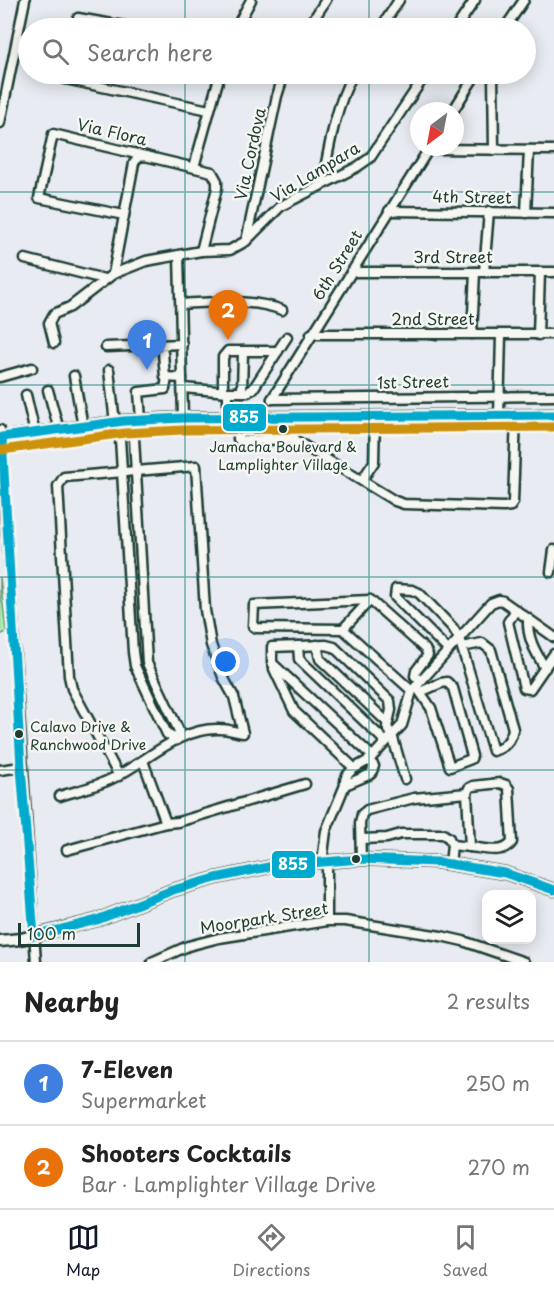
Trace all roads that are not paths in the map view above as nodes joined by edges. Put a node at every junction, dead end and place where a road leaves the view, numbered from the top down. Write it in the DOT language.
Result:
graph roads {
  1 [pos="25,0"];
  2 [pos="251,0"];
  3 [pos="326,0"];
  4 [pos="399,0"];
  5 [pos="475,0"];
  6 [pos="524,0"];
  7 [pos="21,18"];
  8 [pos="241,18"];
  9 [pos="314,18"];
  10 [pos="387,18"];
  11 [pos="463,18"];
  12 [pos="512,18"];
  13 [pos="18,34"];
  14 [pos="88,84"];
  15 [pos="217,84"];
  16 [pos="281,84"];
  17 [pos="349,84"];
  18 [pos="419,84"];
  19 [pos="470,84"];
  20 [pos="493,84"];
  21 [pos="459,102"];
  22 [pos="209,110"];
  23 [pos="0,123"];
  24 [pos="464,149"];
  25 [pos="494,150"];
  26 [pos="529,150"];
  27 [pos="554,150"];
  28 [pos="146,156"];
  29 [pos="424,156"];
  30 [pos="194,166"];
  31 [pos="322,185"];
  32 [pos="389,211"];
  33 [pos="489,211"];
  34 [pos="526,213"];
  35 [pos="554,213"];
  36 [pos="124,215"];
  37 [pos="246,241"];
  38 [pos="201,251"];
  39 [pos="179,255"];
  40 [pos="24,259"];
  41 [pos="351,272"];
  42 [pos="479,272"];
  43 [pos="540,272"];
  44 [pos="554,272"];
  45 [pos="113,274"];
  46 [pos="104,279"];
  47 [pos="181,304"];
  48 [pos="282,310"];
  49 [pos="311,333"];
  50 [pos="472,334"];
  51 [pos="554,334"];
  52 [pos="501,335"];
  53 [pos="538,335"];
  54 [pos="287,337"];
  55 [pos="54,343"];
  56 [pos="182,344"];
  57 [pos="106,347"];
  58 [pos="243,351"];
  59 [pos="278,351"];
  60 [pos="163,353"];
  61 [pos="32,368"];
  62 [pos="110,370"];
  63 [pos="74,376"];
  64 [pos="0,377"];
  65 [pos="167,378"];
  66 [pos="182,378"];
  67 [pos="183,388"];
  68 [pos="48,390"];
  69 [pos="226,392"];
  70 [pos="242,392"];
  71 [pos="26,395"];
  72 [pos="500,395"];
  73 [pos="554,396"];
  74 [pos="272,399"];
  75 [pos="554,415"];
  76 [pos="375,416"];
  77 [pos="499,416"];
  78 [pos="516,416"];
  79 [pos="233,417"];
  80 [pos="294,417"];
  81 [pos="183,418"];
  82 [pos="137,421"];
  83 [pos="117,422"];
  84 [pos="83,427"];
  85 [pos="59,430"];
  86 [pos="36,433"];
  87 [pos="1,435"];
  88 [pos="294,441"];
  89 [pos="135,471"];
  90 [pos="122,472"];
  91 [pos="362,480"];
  92 [pos="3,512"];
  93 [pos="554,550"];
  94 [pos="551,572"];
  95 [pos="370,600"];
  96 [pos="516,610"];
  97 [pos="528,619"];
  98 [pos="343,629"];
  99 [pos="554,637"];
  100 [pos="460,643"];
  101 [pos="317,645"];
  102 [pos="298,646"];
  103 [pos="448,650"];
  104 [pos="554,654"];
  105 [pos="272,663"];
  106 [pos="544,668"];
  107 [pos="417,687"];
  108 [pos="387,722"];
  109 [pos="389,739"];
  110 [pos="177,740"];
  111 [pos="371,758"];
  112 [pos="143,761"];
  113 [pos="21,767"];
  114 [pos="354,768"];
  115 [pos="0,770"];
  116 [pos="119,776"];
  117 [pos="405,779"];
  118 [pos="305,784"];
  119 [pos="345,785"];
  120 [pos="468,793"];
  121 [pos="60,796"];
  122 [pos="165,823"];
  123 [pos="361,838"];
  124 [pos="452,845"];
  125 [pos="470,847"];
  126 [pos="67,850"];
  127 [pos="361,859"];
  128 [pos="324,862"];
  129 [pos="450,864"];
  130 [pos="554,890"];
  131 [pos="327,921"];
  132 [pos="34,936"];
  133 [pos="0,941"];
  134 [pos="36,962"];
  135 [pos="152,962"];
  136 [pos="524,962"];
  1 -- 7 [label="street"];
  2 -- 8 [label="street"];
  3 -- 9 [label="street"];
  4 -- 10 [label="street"];
  5 -- 11 [label="street"];
  6 -- 12 [label="street"];
  13 -- 23 [label="street"];
  14 -- 22 [label="street"];
  15 -- 22 [label="street"];
  16 -- 37 [label="street, Via Cordova"];
  17 -- 31 [label="street"];
  18 -- 31 [label="street, Via Lampara"];
  19 -- 21 [label="street"];
  20 -- 25 [label="street"];
  22 -- 30 [label="street"];
  24 -- 25 [label="street"];
  25 -- 26 [label="street"];
  26 -- 27 [label="street"];
  26 -- 34 [label="street"];
  28 -- 30 [label="street, Via Flora"];
  28 -- 36 [label="street"];
  28 -- 36 [label="street, Via Flora"];
  29 -- 32 [label="street, 6th Street"];
  30 -- 38 [label="street"];
  31 -- 37 [label="street, Via Lampara"];
  32 -- 33 [label="street, 4th Street"];
  32 -- 41 [label="street, 6th Street"];
  33 -- 34 [label="street, 4th Street"];
  33 -- 42 [label="street"];
  34 -- 35 [label="street, 4th Street"];
  36 -- 45 [label="street"];
  37 -- 38 [label="street, Via Lampara"];
  38 -- 39 [label="street, Via Lampara"];
  39 -- 45 [label="street, Via Lampara"];
  39 -- 47 [label="street"];
  40 -- 46 [label="street"];
  41 -- 42 [label="street, 3rd Street"];
  41 -- 49 [label="street, 6th Street"];
  42 -- 43 [label="street, 3rd Street"];
  42 -- 50 [label="street"];
  43 -- 44 [label="street, 3rd Street"];
  43 -- 53 [label="street"];
  45 -- 46 [label="street, Via Lampara"];
  46 -- 55 [label="street, Via Lampara"];
  47 -- 48 [label="street"];
  47 -- 56 [label="street"];
  49 -- 50 [label="street, 2nd Street"];
  49 -- 74 [label="street, 6th Street"];
  50 -- 52 [label="street, 2nd Street"];
  51 -- 53 [label="street, 2nd Street"];
  52 -- 53 [label="street, 2nd Street"];
  52 -- 72 [label="street"];
  54 -- 59 [label="street"];
  56 -- 57 [label="street"];
  56 -- 66 [label="street"];
  58 -- 59 [label="street"];
  58 -- 69 [label="street"];
  58 -- 70 [label="street"];
  59 -- 70 [label="street"];
  60 -- 65 [label="street"];
  61 -- 64 [label="street"];
  62 -- 83 [label="street"];
  63 -- 84 [label="street"];
  65 -- 66 [label="street"];
  65 -- 82 [label="street"];
  66 -- 67 [label="street"];
  67 -- 69 [label="street"];
  67 -- 81 [label="street"];
  68 -- 85 [label="street"];
  69 -- 70 [label="street"];
  69 -- 79 [label="street"];
  71 -- 86 [label="street"];
  72 -- 73 [label="street, 1st Street"];
  72 -- 74 [label="street, 1st Street"];
  72 -- 77 [label="street"];
  75 -- 78 [label="main road"];
  76 -- 77 [label="main road"];
  76 -- 80 [label="main road"];
  76 -- 91 [label="street"];
  77 -- 78 [label="main road"];
  78 -- 91 [label="street"];
  79 -- 80 [label="main road"];
  79 -- 81 [label="main road"];
  79 -- 88 [label="street"];
  80 -- 88 [label="street"];
  81 -- 82 [label="main road"];
  82 -- 83 [label="main road"];
  82 -- 89 [label="street"];
  83 -- 84 [label="main road"];
  83 -- 90 [label="street"];
  84 -- 85 [label="main road"];
  85 -- 86 [label="main road"];
  86 -- 87 [label="main road"];
  87 -- 92 [label="street"];
  88 -- 91 [label="street"];
  89 -- 90 [label="street"];
  89 -- 110 [label="street"];
  89 -- 110 [label="street"];
  90 -- 110 [label="street"];
  90 -- 116 [label="street"];
  92 -- 113 [label="street"];
  93 -- 94 [label="street"];
  95 -- 98 [label="street"];
  95 -- 98 [label="street"];
  95 -- 107 [label="street"];
  96 -- 97 [label="street"];
  96 -- 100 [label="street"];
  96 -- 106 [label="street"];
  97 -- 99 [label="street"];
  97 -- 106 [label="street"];
  98 -- 107 [label="street"];
  100 -- 100 [label="street"];
  100 -- 103 [label="street"];
  100 -- 103 [label="street"];
  101 -- 102 [label="street"];
  101 -- 108 [label="street"];
  101 -- 108 [label="street"];
  102 -- 105 [label="street"];
  102 -- 109 [label="street"];
  103 -- 107 [label="street"];
  104 -- 106 [label="street"];
  105 -- 111 [label="street"];
  105 -- 114 [label="street"];
  107 -- 107 [label="street"];
  107 -- 109 [label="street"];
  108 -- 109 [label="street"];
  109 -- 111 [label="street"];
  109 -- 117 [label="street"];
  110 -- 112 [label="street"];
  111 -- 114 [label="street"];
  111 -- 119 [label="street"];
  112 -- 116 [label="street"];
  112 -- 122 [label="street"];
  113 -- 115 [label="street"];
  113 -- 132 [label="street"];
  114 -- 119 [label="street"];
  116 -- 121 [label="street"];
  118 -- 122 [label="street"];
  119 -- 128 [label="street"];
  120 -- 123 [label="street"];
  120 -- 125 [label="street"];
  120 -- 125 [label="street"];
  122 -- 126 [label="street"];
  123 -- 124 [label="street"];
  123 -- 127 [label="street"];
  124 -- 125 [label="street"];
  124 -- 129 [label="street"];
  127 -- 128 [label="main road"];
  127 -- 129 [label="main road"];
  128 -- 131 [label="street"];
  128 -- 132 [label="main road"];
  129 -- 130 [label="main road"];
  131 -- 135 [label="street, Moorpark Street"];
  131 -- 136 [label="street, Moorpark Street"];
  132 -- 133 [label="main road"];
  132 -- 134 [label="street"];
}
